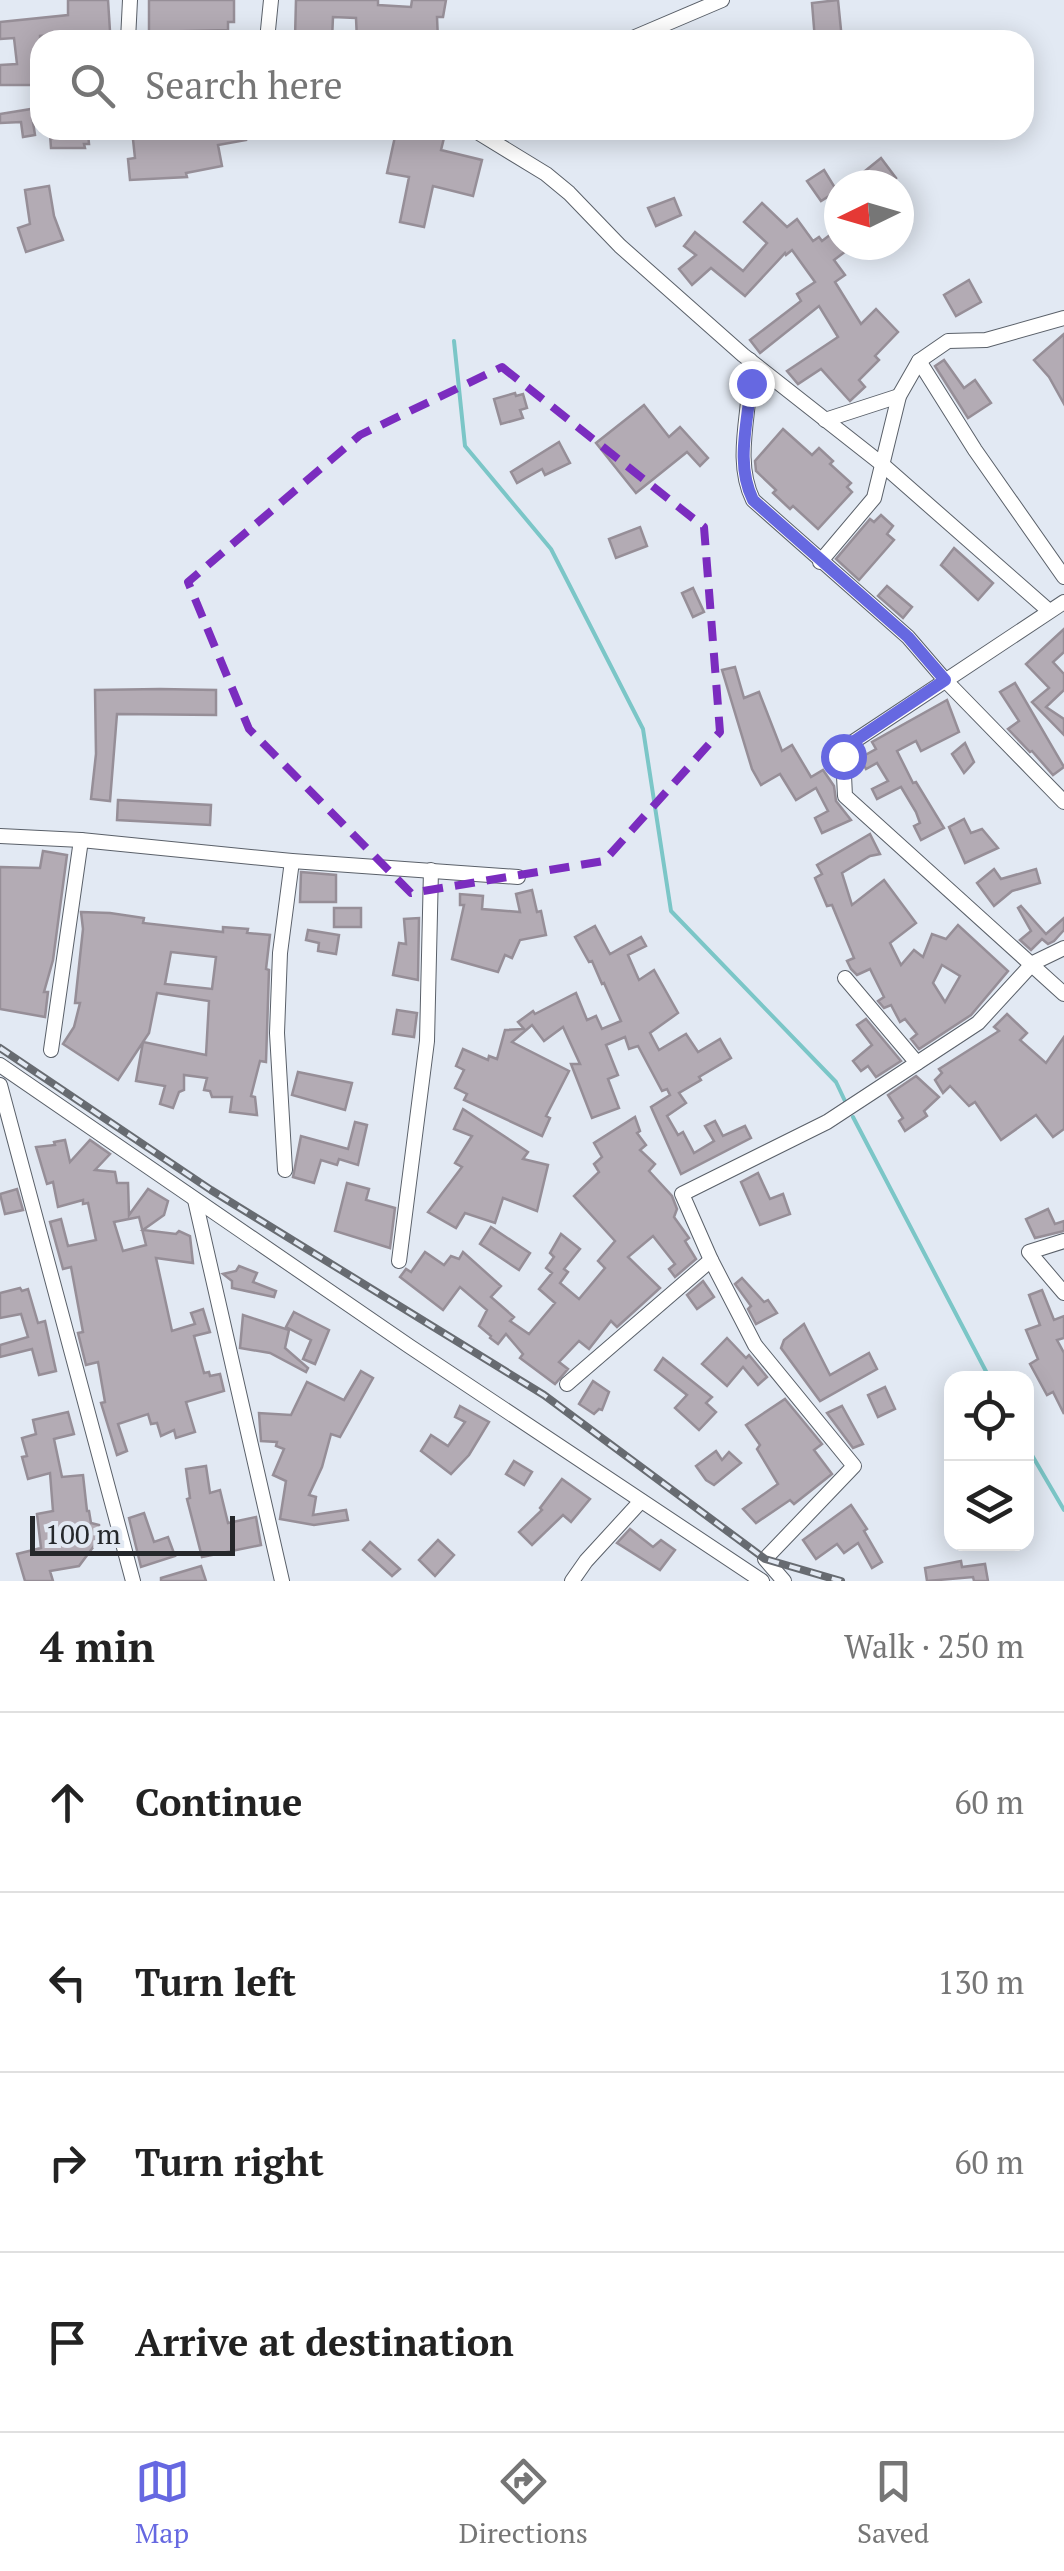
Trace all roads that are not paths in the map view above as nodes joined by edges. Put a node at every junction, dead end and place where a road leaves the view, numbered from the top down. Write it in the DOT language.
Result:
graph roads {
  1 [pos="130,0"];
  2 [pos="271,0"];
  3 [pos="722,0"];
  4 [pos="128,30"];
  5 [pos="269,30"];
  6 [pos="652,30"];
  7 [pos="490,140"];
  8 [pos="1064,318"];
  9 [pos="750,360"];
  10 [pos="919,361"];
  11 [pos="899,396"];
  12 [pos="825,420"];
  13 [pos="883,465"];
  14 [pos="820,562"];
  15 [pos="1064,577"];
  16 [pos="1064,602"];
  17 [pos="1048,610"];
  18 [pos="945,680"];
  19 [pos="1064,802"];
  20 [pos="0,836"];
  21 [pos="81,840"];
  22 [pos="292,861"];
  23 [pos="431,870"];
  24 [pos="518,878"];
  25 [pos="1064,948"];
  26 [pos="1032,963"];
  27 [pos="845,978"];
  28 [pos="1064,994"];
  29 [pos="51,1050"];
  30 [pos="916,1063"];
  31 [pos="0,1065"];
  32 [pos="0,1086"];
  33 [pos="285,1170"];
  34 [pos="196,1200"];
  35 [pos="1064,1241"];
  36 [pos="711,1260"];
  37 [pos="400,1261"];
  38 [pos="1064,1293"];
  39 [pos="567,1384"];
  40 [pos="641,1501"];
  41 [pos="743,1576"];
  42 [pos="133,1581"];
  43 [pos="282,1581"];
  44 [pos="572,1581"];
  45 [pos="762,1581"];
  46 [pos="784,1581"];
  1 -- 4 [label="street"];
  2 -- 5 [label="street"];
  3 -- 6 [label="street"];
  7 -- 9 [label="street"];
  8 -- 10 [label="street"];
  9 -- 12 [label="street"];
  9 -- 14 [label="street"];
  10 -- 11 [label="street"];
  10 -- 15 [label="street"];
  11 -- 12 [label="street"];
  11 -- 13 [label="street"];
  12 -- 13 [label="street"];
  13 -- 14 [label="street"];
  13 -- 17 [label="street"];
  14 -- 18 [label="street"];
  16 -- 17 [label="street"];
  17 -- 18 [label="street"];
  18 -- 19 [label="street"];
  18 -- 26 [label="street"];
  20 -- 21 [label="street"];
  21 -- 22 [label="street"];
  21 -- 29 [label="street"];
  22 -- 23 [label="street"];
  22 -- 33 [label="street"];
  23 -- 24 [label="street"];
  23 -- 37 [label="street"];
  25 -- 26 [label="street"];
  26 -- 28 [label="street"];
  26 -- 30 [label="street"];
  27 -- 30 [label="street"];
  30 -- 36 [label="street"];
  31 -- 34 [label="street"];
  32 -- 42 [label="street"];
  34 -- 40 [label="street"];
  34 -- 43 [label="street"];
  35 -- 38 [label="street"];
  36 -- 39 [label="street"];
  36 -- 46 [label="street"];
  40 -- 41 [label="street"];
  40 -- 44 [label="street"];
  41 -- 45 [label="street"];
}
